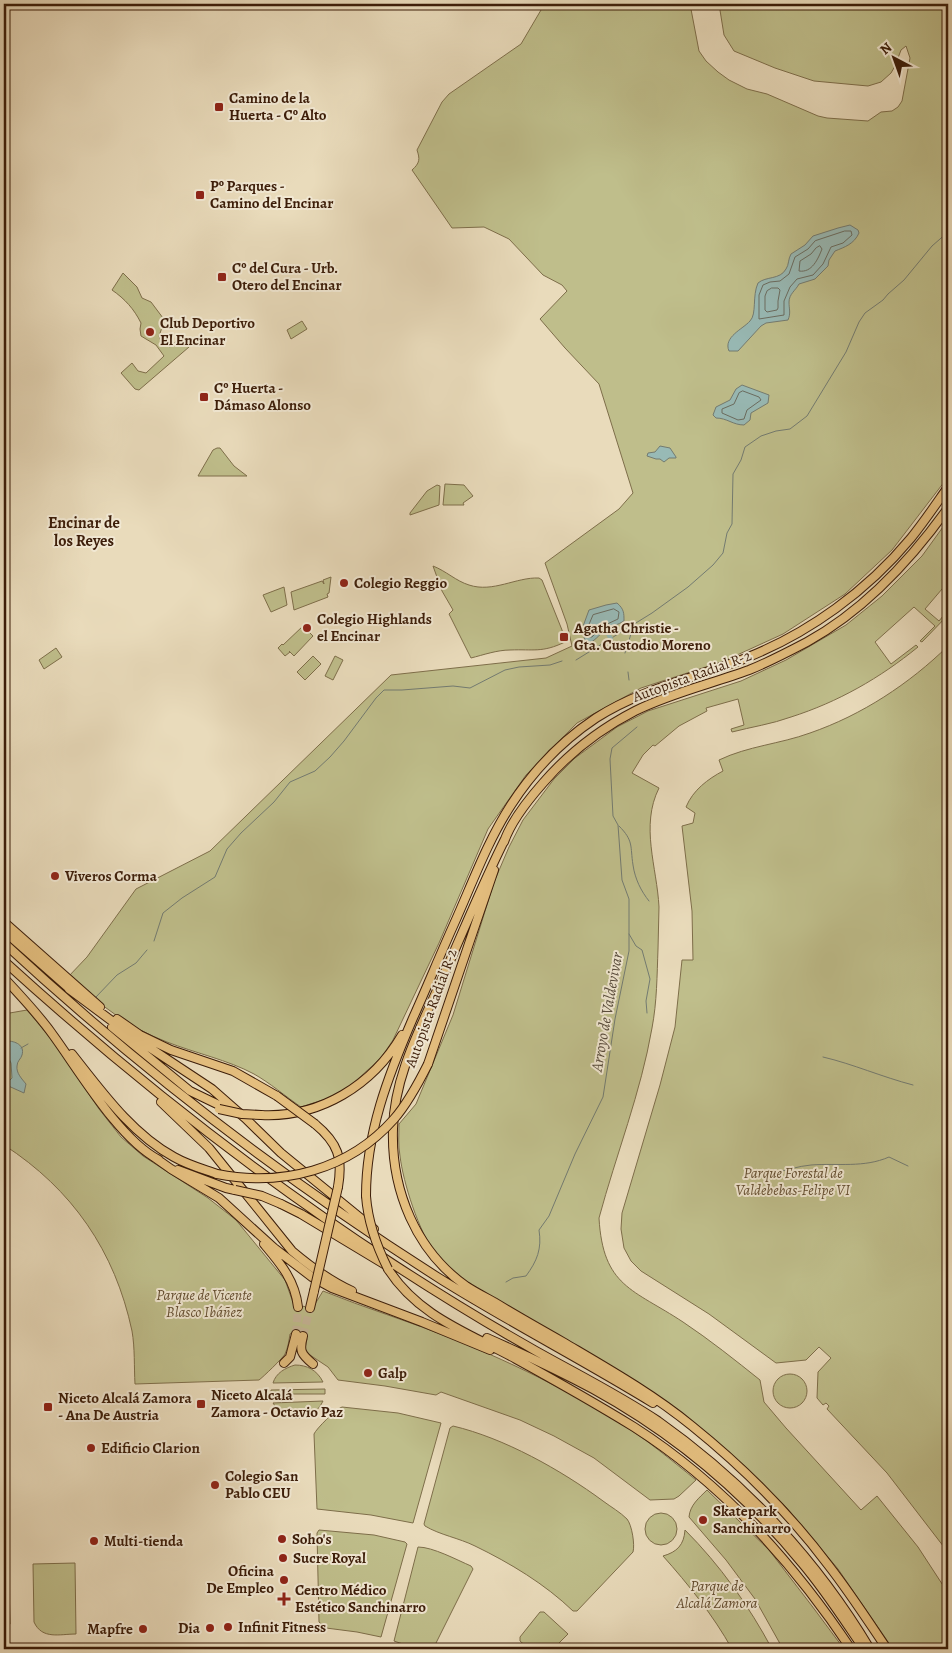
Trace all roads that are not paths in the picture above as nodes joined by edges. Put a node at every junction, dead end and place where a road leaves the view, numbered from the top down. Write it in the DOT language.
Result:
graph roads {
  1 [pos="948,487"];
  2 [pos="948,508"];
  3 [pos="505,838"];
  4 [pos="4,922"];
  5 [pos="4,931"];
  6 [pos="4,943"];
  7 [pos="4,961"];
  8 [pos="435,966"];
  9 [pos="4,978"];
  10 [pos="69,989"];
  11 [pos="18,993"];
  12 [pos="146,1066"];
  13 [pos="131,1073"];
  14 [pos="220,1107"];
  15 [pos="154,1158"];
  16 [pos="240,1216"];
  17 [pos="406,1256"];
  18 [pos="415,1300"];
  19 [pos="298,1307"];
  20 [pos="310,1308"];
  21 [pos="394,1312"];
  22 [pos="472,1313"];
  23 [pos="284,1363"];
  24 [pos="313,1364"];
  25 [pos="550,1379"];
  26 [pos="772,1500"];
  27 [pos="851,1649"];
  28 [pos="864,1649"];
  29 [pos="870,1649"];
  30 [pos="887,1649"];
  1 -- 8 [label="highway, Autopista Radial R-2"];
  2 -- 3 [label="highway, Autopista Radial R-2"];
  3 -- 11 [label="highway, Autopista Radial R-2, bridge"];
  3 -- 26 [label="highway"];
  4 -- 20 [label="highway, bridge"];
  5 -- 10 [label="highway"];
  6 -- 12 [label="highway"];
  7 -- 13 [label="highway"];
  8 -- 14 [label="highway, Autopista Radial R-2, bridge"];
  8 -- 18 [label="highway, Autopista Radial R-2, bridge"];
  9 -- 11 [label="highway"];
  10 -- 14 [label="highway"];
  10 -- 17 [label="highway"];
  11 -- 15 [label="highway"];
  12 -- 14 [label="highway, Autopista Radial R-2"];
  12 -- 17 [label="highway"];
  13 -- 21 [label="highway"];
  13 -- 22 [label="highway"];
  15 -- 16 [label="highway"];
  15 -- 22 [label="highway, bridge"];
  16 -- 19 [label="highway"];
  16 -- 21 [label="highway"];
  17 -- 26 [label="highway"];
  18 -- 25 [label="highway"];
  18 -- 28 [label="highway"];
  21 -- 25 [label="highway"];
  22 -- 29 [label="highway"];
  23 -- 24 [label="highway"];
  25 -- 27 [label="highway"];
  26 -- 30 [label="highway"];
}
